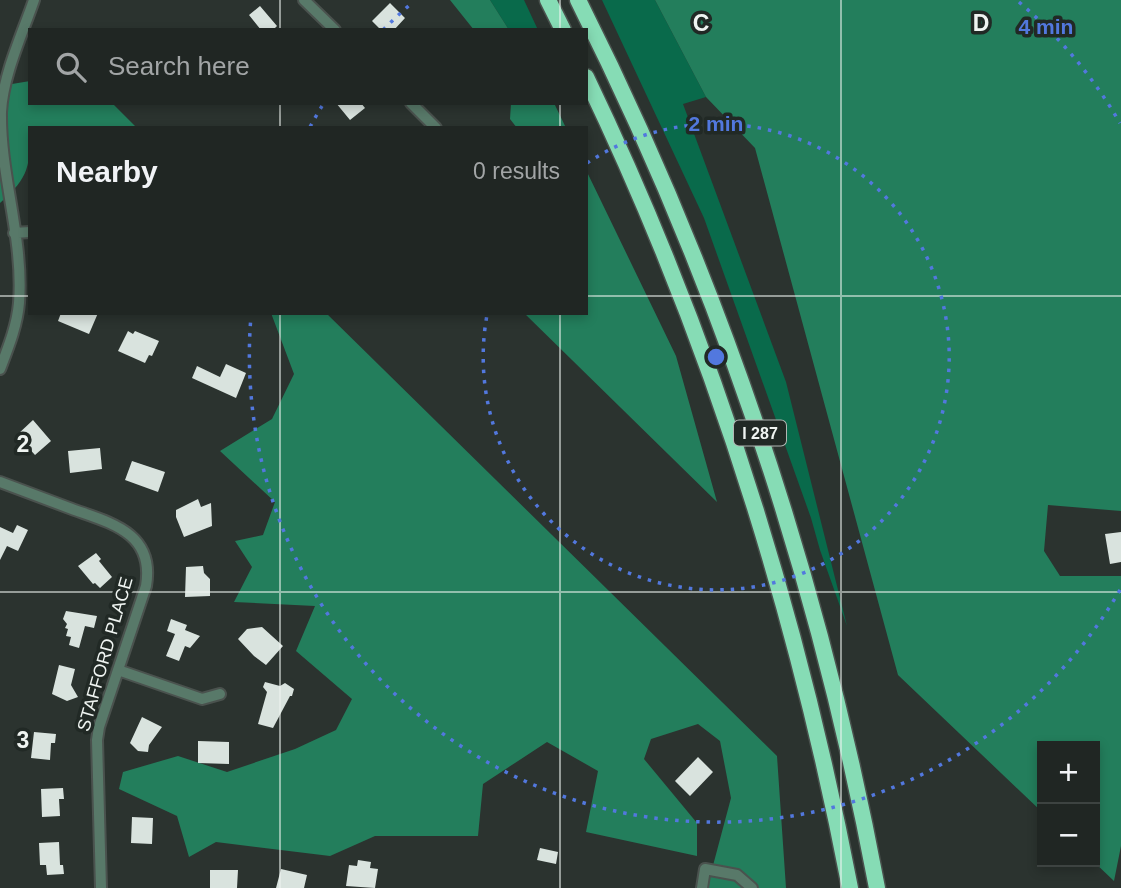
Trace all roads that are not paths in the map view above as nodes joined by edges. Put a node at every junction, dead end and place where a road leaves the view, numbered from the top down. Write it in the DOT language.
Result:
graph roads {
  1 [pos="34,0"];
  2 [pos="304,0"];
  3 [pos="548,0"];
  4 [pos="578,0"];
  5 [pos="333,28"];
  6 [pos="562,28"];
  7 [pos="588,81"];
  8 [pos="413,105"];
  9 [pos="434,126"];
  10 [pos="28,232"];
  11 [pos="14,233"];
  12 [pos="0,369"];
  13 [pos="0,482"];
  14 [pos="118,670"];
  15 [pos="220,694"];
  16 [pos="101,888"];
  17 [pos="702,888"];
  18 [pos="752,888"];
  19 [pos="850,888"];
  20 [pos="877,888"];
  1 -- 11 [label="street"];
  2 -- 5 [label="street"];
  3 -- 6 [label="highway"];
  4 -- 20 [label="highway, I 287"];
  7 -- 19 [label="highway, I 287"];
  8 -- 9 [label="street"];
  10 -- 11 [label="street"];
  11 -- 12 [label="street"];
  13 -- 14 [label="street, STAFFORD PLACE"];
  14 -- 15 [label="street"];
  14 -- 16 [label="street, STAFFORD PLACE"];
  17 -- 18 [label="street"];
}
